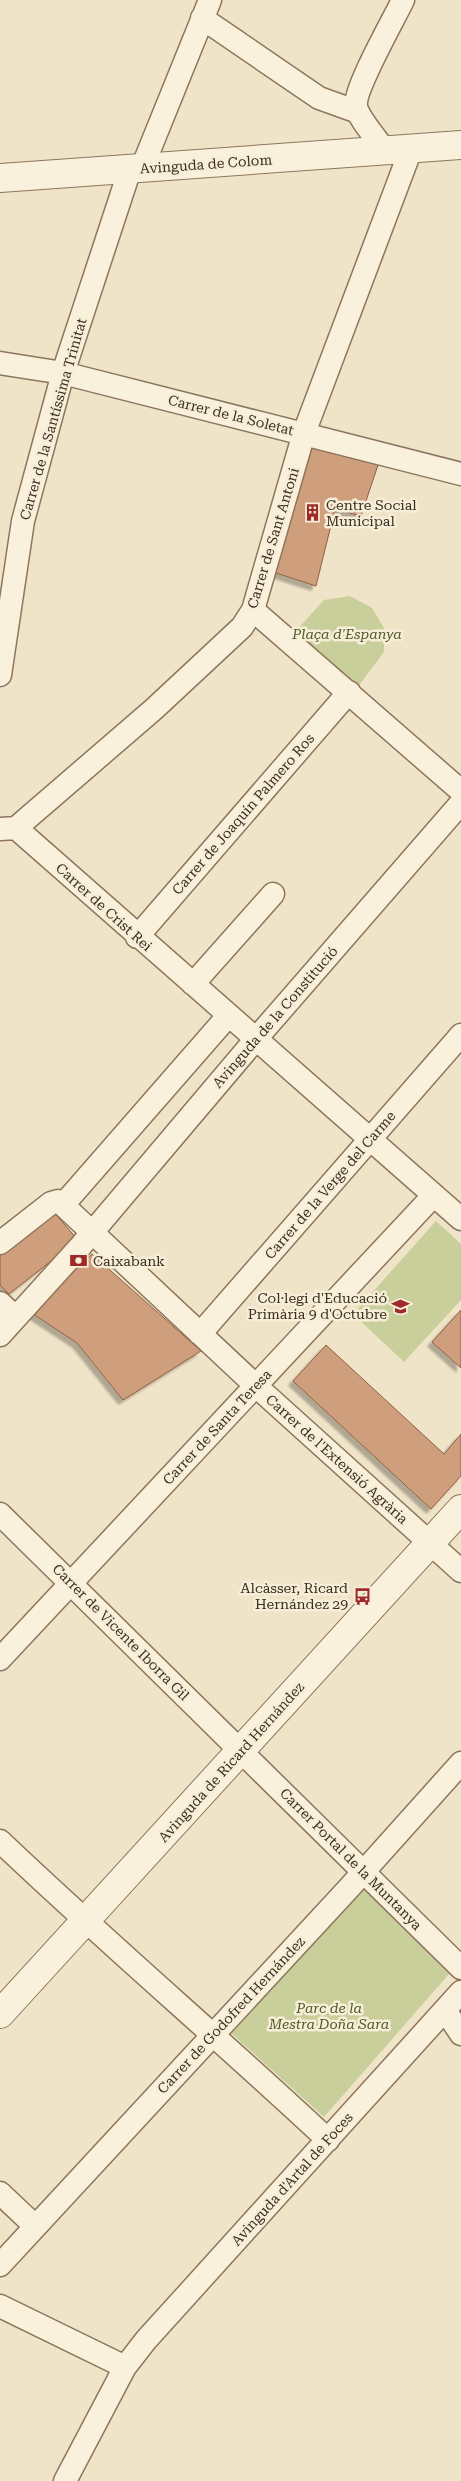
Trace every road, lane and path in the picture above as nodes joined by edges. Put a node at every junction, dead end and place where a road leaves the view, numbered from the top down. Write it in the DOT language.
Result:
graph roads {
  1 [pos="403,0"];
  2 [pos="203,6"];
  3 [pos="358,112"];
  4 [pos="461,144"];
  5 [pos="398,150"];
  6 [pos="136,169"];
  7 [pos="0,178"];
  8 [pos="0,363"];
  9 [pos="64,373"];
  10 [pos="304,433"];
  11 [pos="461,474"];
  12 [pos="253,610"];
  13 [pos="0,675"];
  14 [pos="349,692"];
  15 [pos="461,791"];
  16 [pos="461,803"];
  17 [pos="8,828"];
  18 [pos="273,894"];
  19 [pos="137,937"];
  20 [pos="193,984"];
  21 [pos="228,1016"];
  22 [pos="461,1035"];
  23 [pos="255,1040"];
  24 [pos="370,1139"];
  25 [pos="434,1195"];
  26 [pos="63,1204"];
  27 [pos="461,1218"];
  28 [pos="91,1233"];
  29 [pos="0,1243"];
  30 [pos="8,1310"];
  31 [pos="200,1334"];
  32 [pos="0,1335"];
  33 [pos="256,1386"];
  34 [pos="461,1509"];
  35 [pos="0,1514"];
  36 [pos="430,1542"];
  37 [pos="461,1571"];
  38 [pos="72,1583"];
  39 [pos="0,1659"];
  40 [pos="241,1751"];
  41 [pos="461,1763"];
  42 [pos="0,1841"];
  43 [pos="364,1872"];
  44 [pos="85,1922"];
  45 [pos="461,1968"];
  46 [pos="461,1992"];
  47 [pos="445,2010"];
  48 [pos="0,2014"];
  49 [pos="214,2034"];
  50 [pos="461,2034"];
  51 [pos="328,2140"];
  52 [pos="0,2193"];
  53 [pos="35,2226"];
  54 [pos="0,2266"];
  55 [pos="0,2306"];
  56 [pos="125,2367"];
  57 [pos="65,2481"];
  1 -- 3 [label="street"];
  2 -- 3 [label="street"];
  2 -- 6 [label="street, Carrer de la Santíssima Trinitat"];
  3 -- 5 [label="street"];
  4 -- 5 [label="street, Avinguda de Colom"];
  5 -- 6 [label="street, Avinguda de Colom"];
  5 -- 10 [label="street, Carrer de Sant Antoni"];
  6 -- 7 [label="street, Avinguda de Colom"];
  6 -- 9 [label="street, Carrer de la Santíssima Trinitat"];
  8 -- 9 [label="street, Carrer de la Soletat"];
  9 -- 10 [label="street, Carrer de la Soletat"];
  9 -- 13 [label="street, Carrer de la Santíssima Trinitat"];
  10 -- 11 [label="street, Carrer de la Soletat"];
  10 -- 12 [label="street, Carrer de Sant Antoni"];
  12 -- 14 [label="street"];
  12 -- 17 [label="street, Carrer de Sant Antoni"];
  14 -- 15 [label="street"];
  14 -- 19 [label="street, Carrer de Joaquín Palmero Ros"];
  16 -- 23 [label="street, Avinguda de la Constitució"];
  17 -- 19 [label="street, Carrer de Crist Rei"];
  18 -- 20 [label="street"];
  19 -- 20 [label="street, Carrer de Crist Rei"];
  20 -- 21 [label="street, Carrer de Crist Rei"];
  21 -- 23 [label="street, Carrer de Crist Rei"];
  21 -- 26 [label="street"];
  22 -- 24 [label="street, Carrer de la Verge del Carme"];
  23 -- 24 [label="street, Carrer de Crist Rei"];
  23 -- 28 [label="street, Avinguda de la Constitució"];
  24 -- 25 [label="street, Carrer de Crist Rei"];
  24 -- 31 [label="street, Carrer de la Verge del Carme"];
  25 -- 27 [label="street, Carrer de Crist Rei"];
  25 -- 33 [label="street, Carrer de Santa Teresa"];
  26 -- 28 [label="street, Carrer de l'Extensió Agrària"];
  26 -- 29 [label="street"];
  28 -- 30 [label="street, Avinguda de la Constitució"];
  28 -- 31 [label="street, Carrer de l'Extensió Agrària"];
  30 -- 32 [label="street, Avinguda de la Constitució"];
  31 -- 33 [label="street, Carrer de l'Extensió Agrària"];
  33 -- 36 [label="street, Carrer de l'Extensió Agrària"];
  33 -- 38 [label="street, Carrer de Santa Teresa"];
  34 -- 36 [label="street, Avinguda de Ricard Hernández"];
  35 -- 38 [label="street, Carrer de Vicente Iborra Gil"];
  36 -- 37 [label="street, Carrer de l'Extensió Agrària"];
  36 -- 40 [label="street, Avinguda de Ricard Hernández"];
  38 -- 39 [label="street, Carrer de Santa Teresa"];
  38 -- 40 [label="street, Carrer de Vicente Iborra Gil"];
  40 -- 43 [label="street, Carrer Portal de la Muntanya"];
  40 -- 44 [label="street, Avinguda de Ricard Hernández"];
  41 -- 43 [label="street, Carrer de Godofred Hernández"];
  42 -- 44 [label="street"];
  43 -- 45 [label="street, Carrer Portal de la Muntanya"];
  43 -- 49 [label="street, Carrer de Godofred Hernández"];
  44 -- 48 [label="street, Avinguda de Ricard Hernández"];
  44 -- 49 [label="street"];
  46 -- 47 [label="street, Avinguda d'Artal de Foces"];
  47 -- 50 [label="street"];
  47 -- 51 [label="street, Avinguda d'Artal de Foces"];
  49 -- 51 [label="street"];
  49 -- 53 [label="street, Carrer de Godofred Hernández"];
  51 -- 56 [label="street, Avinguda d'Artal de Foces"];
  52 -- 53 [label="street"];
  53 -- 54 [label="street, Carrer de Godofred Hernández"];
  55 -- 56 [label="street"];
  56 -- 57 [label="street, Avinguda d'Artal de Foces"];
}
